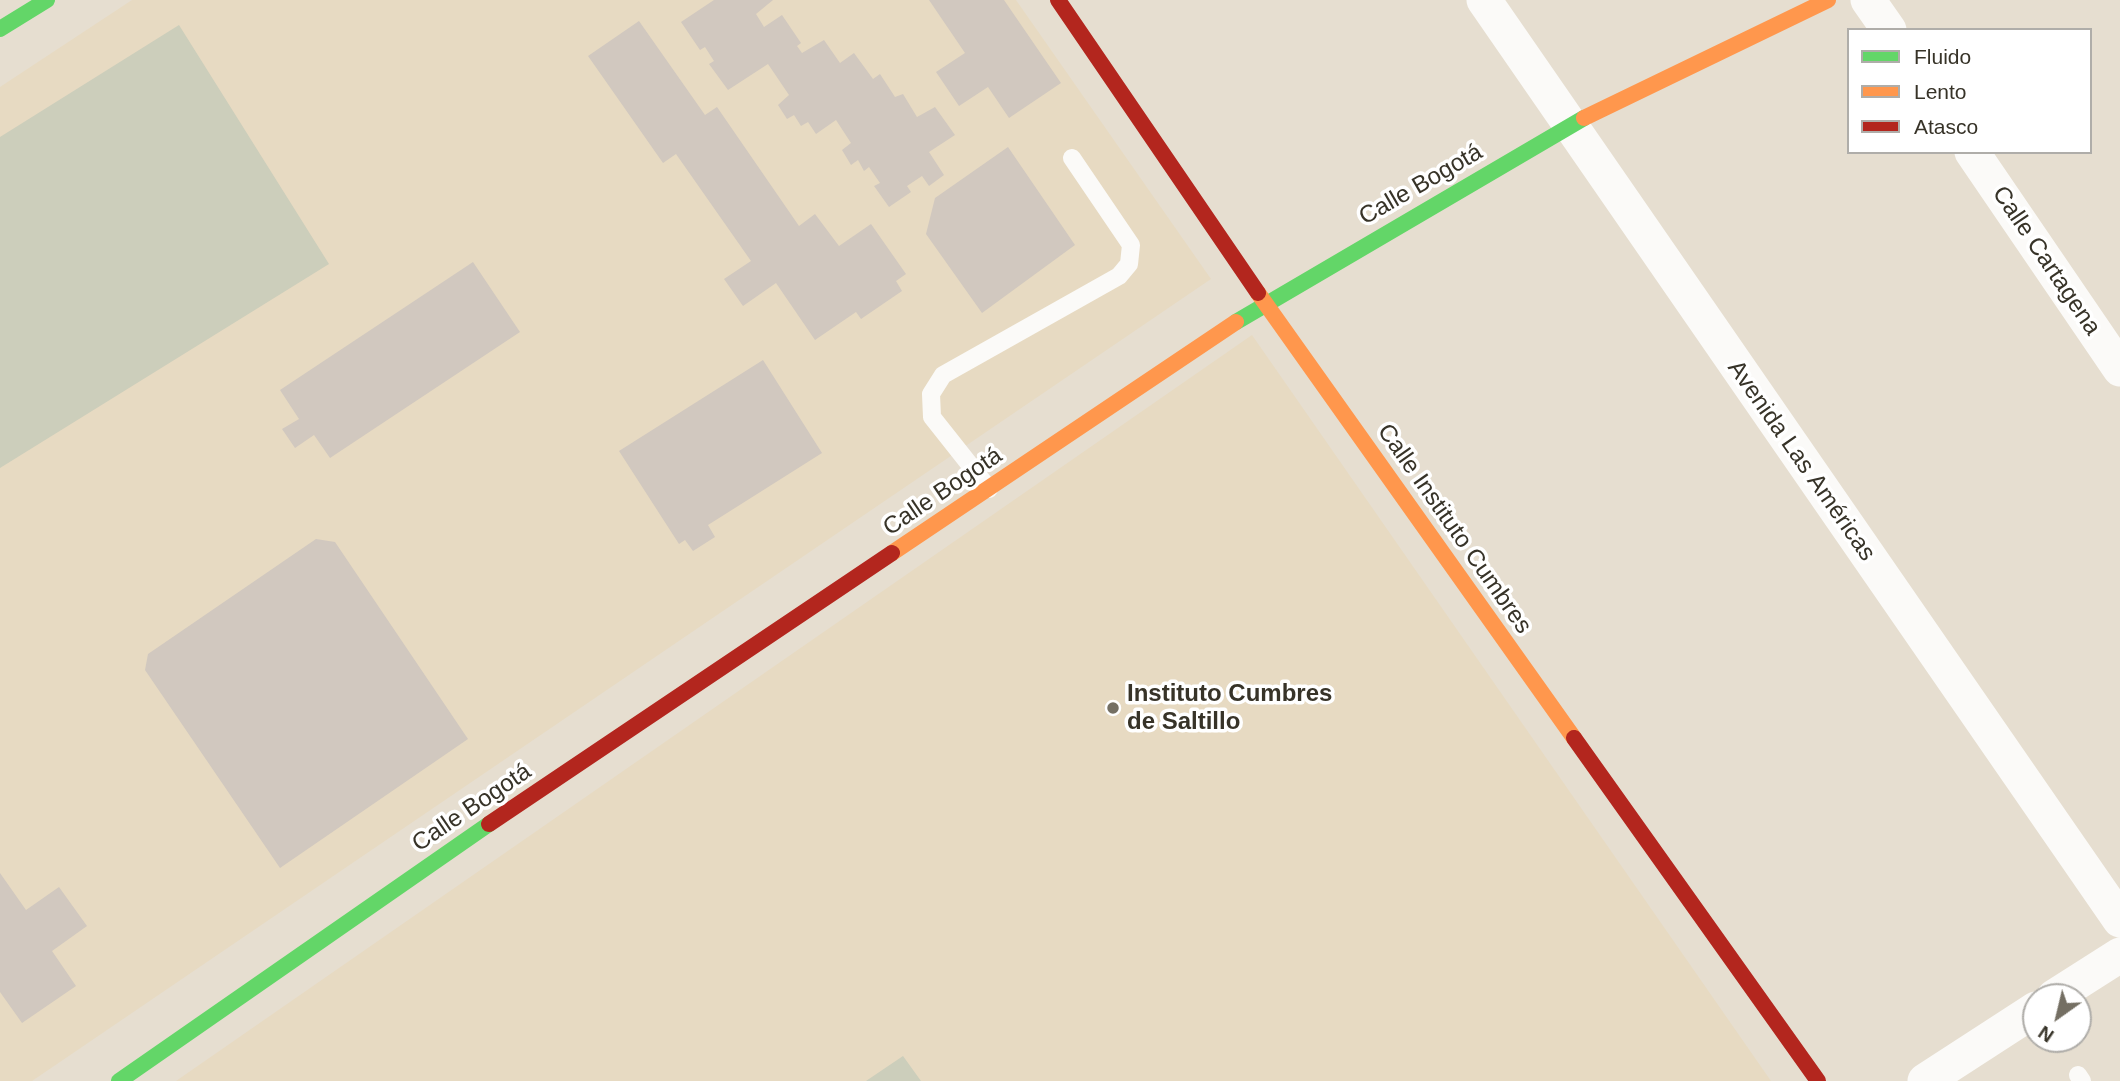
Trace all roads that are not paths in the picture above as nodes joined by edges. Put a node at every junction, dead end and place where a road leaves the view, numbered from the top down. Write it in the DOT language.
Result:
graph roads {
  1 [pos="47,0"];
  2 [pos="1058,0"];
  3 [pos="1484,0"];
  4 [pos="1828,0"];
  5 [pos="1868,0"];
  6 [pos="1888,28"];
  7 [pos="0,29"];
  8 [pos="1568,125"];
  9 [pos="1973,154"];
  10 [pos="1072,158"];
  11 [pos="1265,303"];
  12 [pos="2120,369"];
  13 [pos="989,489"];
  14 [pos="2120,920"];
  15 [pos="2120,955"];
  16 [pos="2076,983"];
  17 [pos="2022,1018"];
  18 [pos="119,1081"];
  19 [pos="1818,1081"];
  20 [pos="1925,1081"];
  1 -- 7 [label="street"];
  2 -- 11 [label="street, Calle Instituto Cumbres"];
  3 -- 8 [label="street, Avenida Las Américas"];
  4 -- 8 [label="street, Calle Bogotá"];
  5 -- 6 [label="street"];
  8 -- 11 [label="street, Calle Bogotá"];
  8 -- 14 [label="street, Avenida Las Américas"];
  9 -- 12 [label="street, Calle Cartagena"];
  10 -- 13 [label="lane"];
  11 -- 13 [label="street, Calle Bogotá"];
  11 -- 19 [label="street, Calle Instituto Cumbres"];
  13 -- 18 [label="street, Calle Bogotá"];
  15 -- 16 [label="street"];
  17 -- 20 [label="street"];
}
